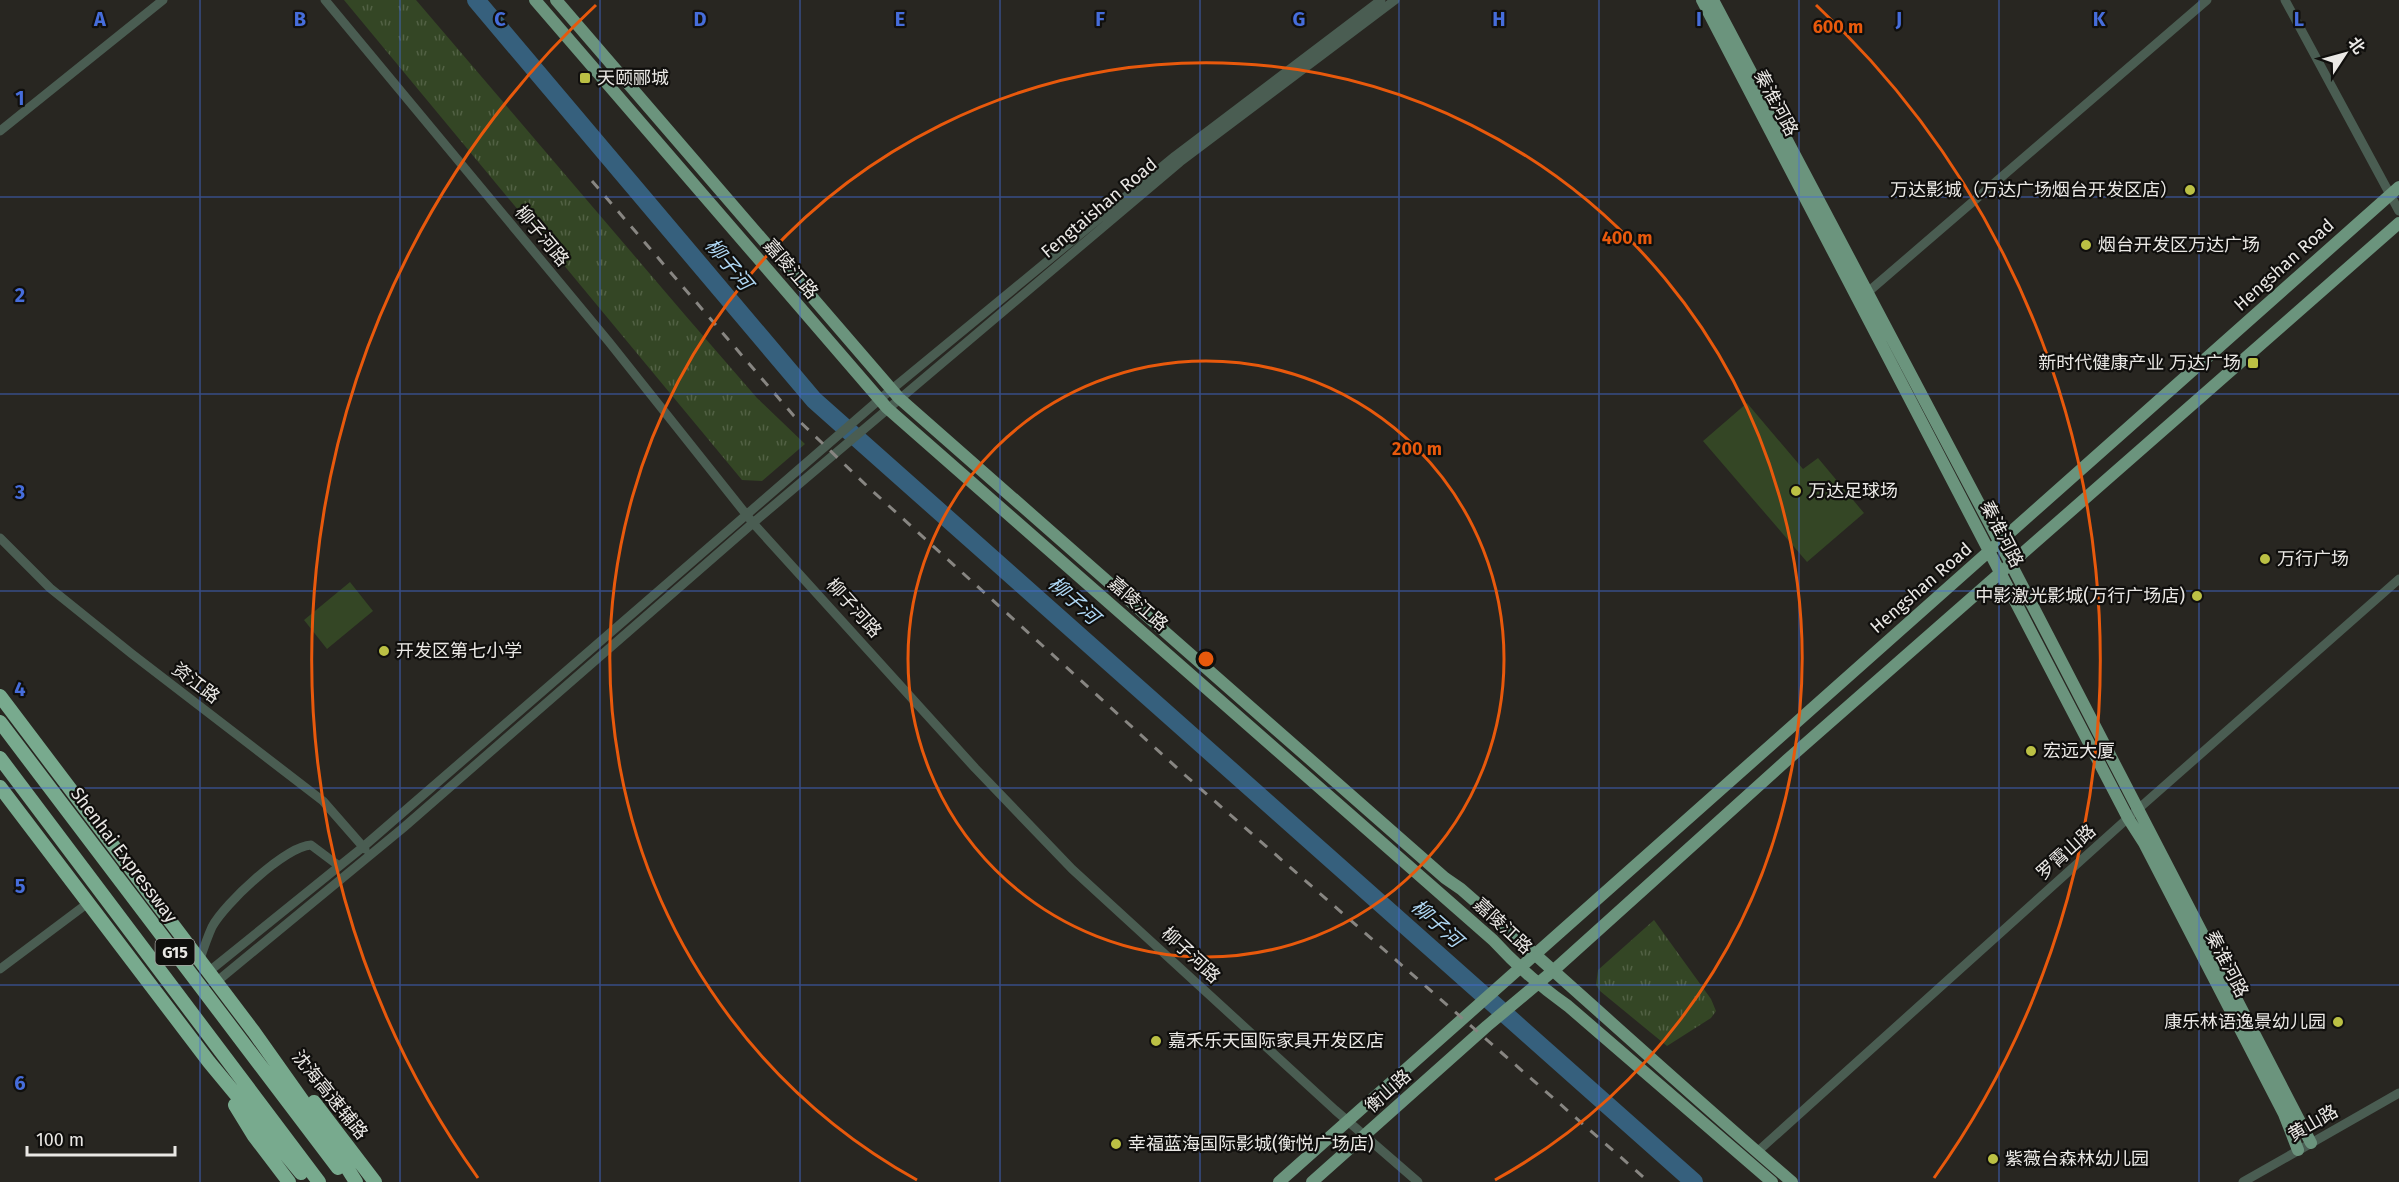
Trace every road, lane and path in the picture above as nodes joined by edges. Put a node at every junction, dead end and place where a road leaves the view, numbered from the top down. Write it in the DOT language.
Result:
graph roads {
  1 [pos="163,0"];
  2 [pos="324,0"];
  3 [pos="535,0"];
  4 [pos="556,0"];
  5 [pos="1381,0"];
  6 [pos="1395,0"];
  7 [pos="1702,0"];
  8 [pos="1713,0"];
  9 [pos="2207,0"];
  10 [pos="2285,0"];
  11 [pos="0,131"];
  12 [pos="2395,191"];
  13 [pos="2399,211"];
  14 [pos="2399,223"];
  15 [pos="1868,292"];
  16 [pos="895,394"];
  17 [pos="884,403"];
  18 [pos="749,519"];
  19 [pos="0,538"];
  20 [pos="1995,546"];
  21 [pos="2006,568"];
  22 [pos="2399,579"];
  23 [pos="0,696"];
  24 [pos="0,722"];
  25 [pos="0,758"];
  26 [pos="0,787"];
  27 [pos="2133,814"];
  28 [pos="363,847"];
  29 [pos="370,854"];
  30 [pos="339,866"];
  31 [pos="87,903"];
  32 [pos="1535,954"];
  33 [pos="1521,968"];
  34 [pos="0,969"];
  35 [pos="1554,970"];
  36 [pos="207,972"];
  37 [pos="1539,983"];
  38 [pos="254,1032"];
  39 [pos="209,1062"];
  40 [pos="2399,1093"];
  41 [pos="1348,1122"];
  42 [pos="1365,1135"];
  43 [pos="2311,1143"];
  44 [pos="2298,1150"];
  45 [pos="1757,1152"];
  46 [pos="289,1182"];
  47 [pos="309,1182"];
  48 [pos="318,1182"];
  49 [pos="348,1182"];
  50 [pos="356,1182"];
  51 [pos="375,1182"];
  52 [pos="1279,1182"];
  53 [pos="1312,1182"];
  54 [pos="1418,1182"];
  55 [pos="1772,1182"];
  56 [pos="1792,1182"];
  57 [pos="2243,1182"];
  1 -- 11 [label="street"];
  2 -- 18 [label="street, 柳子河路"];
  3 -- 17 [label="main road, 嘉陵江路"];
  4 -- 16 [label="main road, 嘉陵江路"];
  5 -- 16 [label="street, Fengtaishan Road"];
  6 -- 16 [label="street, Fengtaishan Road"];
  7 -- 20 [label="main road, 秦淮河路"];
  8 -- 15 [label="main road, 秦淮河路"];
  9 -- 15 [label="street"];
  10 -- 12 [label="street"];
  12 -- 13 [label="street"];
  12 -- 20 [label="main road, Hengshan Road"];
  14 -- 21 [label="main road"];
  15 -- 20 [label="main road, 秦淮河路"];
  16 -- 17 [label="street, Fengtaishan Road"];
  16 -- 32 [label="main road, 嘉陵江路"];
  17 -- 18 [label="street, Fengtaishan Road"];
  17 -- 18 [label="street, Fengtaishan Road"];
  17 -- 33 [label="main road, 嘉陵江路"];
  18 -- 28 [label="street"];
  18 -- 29 [label="street"];
  18 -- 41 [label="street, 柳子河路"];
  19 -- 28 [label="street, 资江路"];
  20 -- 21 [label="main road, 秦淮河路"];
  20 -- 32 [label="main road, Hengshan Road"];
  21 -- 27 [label="main road, 秦淮河路"];
  21 -- 35 [label="main road"];
  22 -- 27 [label="street, 罗霄山路"];
  23 -- 36 [label="highway"];
  24 -- 49 [label="highway, Shenhai Expressway / G15"];
  25 -- 48 [label="highway, G15"];
  26 -- 31 [label="highway"];
  27 -- 43 [label="main road, 秦淮河路"];
  27 -- 44 [label="main road, 秦淮河路"];
  27 -- 45 [label="street, 罗霄山路"];
  28 -- 29 [label="street, 资江路"];
  28 -- 30 [label="street"];
  29 -- 36 [label="street"];
  30 -- 36 [label="street"];
  30 -- 36 [label="street"];
  31 -- 34 [label="street"];
  31 -- 39 [label="highway"];
  32 -- 33 [label="main road, Hengshan Road"];
  32 -- 35 [label="main road, 嘉陵江路"];
  33 -- 37 [label="main road, 嘉陵江路"];
  33 -- 41 [label="main road, Hengshan Road"];
  35 -- 37 [label="main road"];
  35 -- 45 [label="main road, 嘉陵江路"];
  36 -- 38 [label="highway"];
  37 -- 42 [label="main road, 衡山路"];
  37 -- 55 [label="main road, 嘉陵江路"];
  38 -- 50 [label="highway"];
  38 -- 51 [label="highway, 沈海高速辅路"];
  39 -- 46 [label="highway"];
  39 -- 47 [label="highway"];
  40 -- 43 [label="street, 黄山路"];
  41 -- 42 [label="street, 柳子河路"];
  41 -- 52 [label="main road, Hengshan Road"];
  42 -- 53 [label="main road, 衡山路"];
  42 -- 54 [label="street, 柳子河路"];
  43 -- 44 [label="street, 黄山路"];
  44 -- 57 [label="street, 黄山路"];
  45 -- 56 [label="main road, 嘉陵江路"];
}
